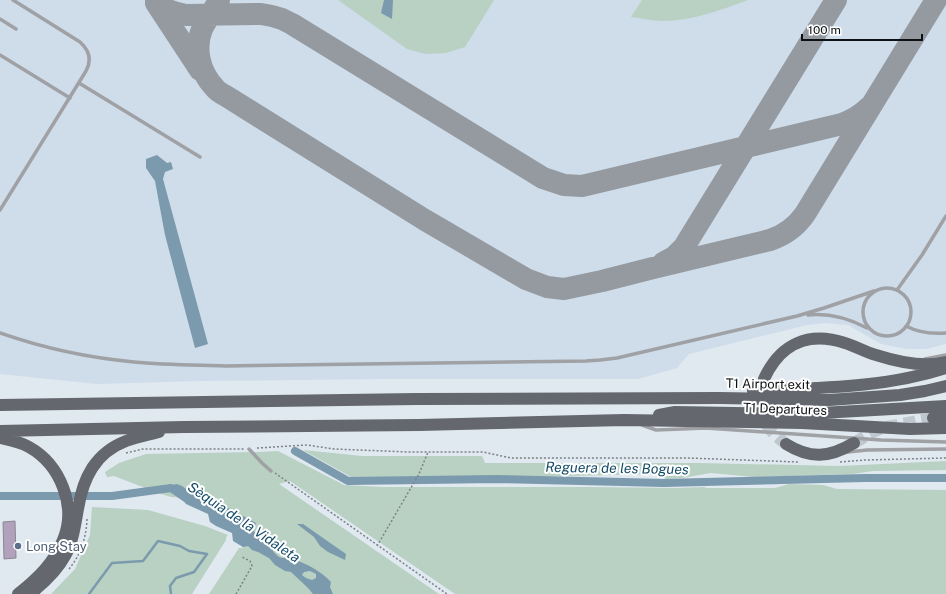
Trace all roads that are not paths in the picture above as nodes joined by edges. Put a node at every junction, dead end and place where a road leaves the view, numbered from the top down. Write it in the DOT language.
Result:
graph roads {
  1 [pos="12,0"];
  2 [pos="0,19"];
  3 [pos="16,29"];
  4 [pos="0,55"];
  5 [pos="79,83"];
  6 [pos="70,98"];
  7 [pos="200,157"];
  8 [pos="0,210"];
  9 [pos="946,216"];
  10 [pos="897,290"];
  11 [pos="874,291"];
  12 [pos="797,316"];
  13 [pos="906,326"];
  14 [pos="870,330"];
  15 [pos="0,333"];
  16 [pos="946,333"];
  17 [pos="946,355"];
  18 [pos="946,362"];
  19 [pos="909,363"];
  20 [pos="946,368"];
  21 [pos="764,378"];
  22 [pos="946,386"];
  23 [pos="719,398"];
  24 [pos="0,405"];
  25 [pos="946,406"];
  26 [pos="946,417"];
  27 [pos="933,418"];
  28 [pos="624,420"];
  29 [pos="184,427"];
  30 [pos="946,428"];
  31 [pos="0,431"];
  32 [pos="0,438"];
  33 [pos="946,442"];
  34 [pos="854,443"];
  35 [pos="786,444"];
  36 [pos="249,449"];
  37 [pos="946,449"];
  38 [pos="825,455"];
  39 [pos="271,471"];
  40 [pos="73,510"];
  41 [pos="18,594"];
  42 [pos="30,594"];
  1 -- 5 [label="lane"];
  2 -- 3 [label="lane"];
  4 -- 6 [label="lane"];
  5 -- 6 [label="lane"];
  5 -- 7 [label="lane"];
  6 -- 8 [label="lane"];
  9 -- 10 [label="lane"];
  10 -- 11 [label="lane"];
  10 -- 13 [label="lane"];
  11 -- 12 [label="lane"];
  11 -- 14 [label="lane"];
  12 -- 14 [label="lane"];
  12 -- 15 [label="lane"];
  13 -- 14 [label="lane"];
  13 -- 16 [label="lane"];
  17 -- 19 [label="lane"];
  18 -- 19 [label="main road"];
  19 -- 21 [label="main road"];
  20 -- 23 [label="main road, T1 Airport exit"];
  22 -- 23 [label="main road, T1 Airport exit"];
  23 -- 24 [label="main road"];
  25 -- 28 [label="main road"];
  26 -- 27 [label="main road"];
  28 -- 29 [label="main road"];
  28 -- 30 [label="main road, T1 Departures"];
  28 -- 33 [label="lane"];
  29 -- 31 [label="main road"];
  29 -- 40 [label="main road"];
  32 -- 40 [label="main road"];
  34 -- 38 [label="main road"];
  35 -- 38 [label="main road"];
  36 -- 39 [label="lane"];
  37 -- 38 [label="lane"];
  40 -- 41 [label="main road"];
  40 -- 42 [label="main road"];
}
